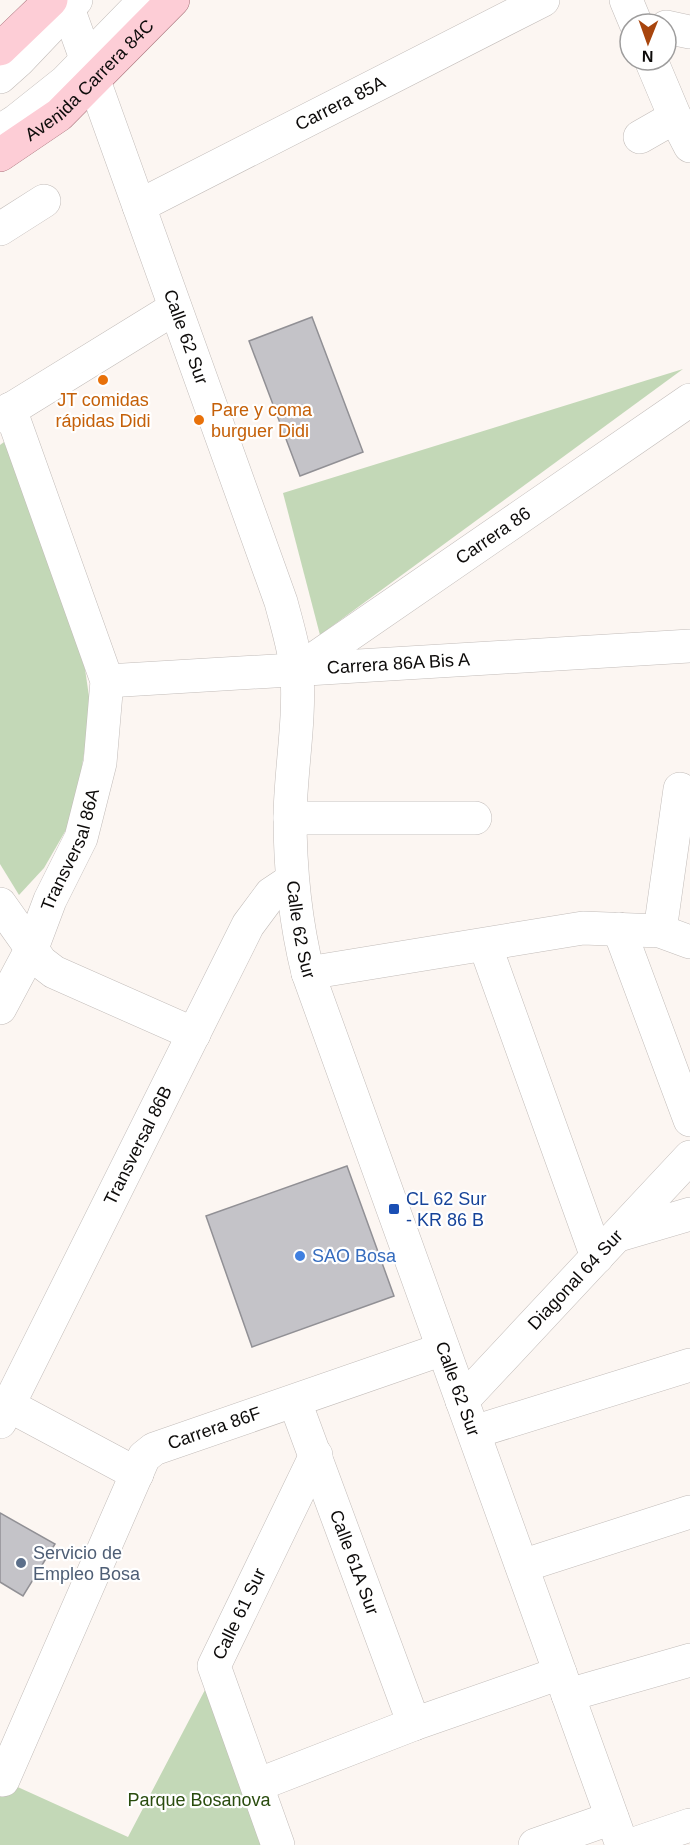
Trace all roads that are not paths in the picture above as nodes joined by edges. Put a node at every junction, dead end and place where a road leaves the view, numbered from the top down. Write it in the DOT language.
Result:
graph roads {
  1 [pos="145,0"];
  2 [pos="173,0"];
  3 [pos="543,0"];
  4 [pos="65,2"];
  5 [pos="0,49"];
  6 [pos="91,70"];
  7 [pos="656,72"];
  8 [pos="0,77"];
  9 [pos="675,117"];
  10 [pos="0,131"];
  11 [pos="640,137"];
  12 [pos="690,146"];
  13 [pos="0,155"];
  14 [pos="44,201"];
  15 [pos="139,206"];
  16 [pos="0,229"];
  17 [pos="175,308"];
  18 [pos="690,400"];
  19 [pos="5,412"];
  20 [pos="690,646"];
  21 [pos="297,671"];
  22 [pos="107,681"];
  23 [pos="680,789"];
  24 [pos="290,818"];
  25 [pos="475,818"];
  26 [pos="292,880"];
  27 [pos="0,904"];
  28 [pos="619,929"];
  29 [pos="675,937"];
  30 [pos="484,945"];
  31 [pos="32,948"];
  32 [pos="308,974"];
  33 [pos="0,1008"];
  34 [pos="194,1034"];
  35 [pos="690,1120"];
  36 [pos="690,1157"];
  37 [pos="690,1214"];
  38 [pos="607,1246"];
  39 [pos="443,1349"];
  40 [pos="690,1365"];
  41 [pos="295,1401"];
  42 [pos="462,1401"];
  43 [pos="4,1414"];
  44 [pos="474,1432"];
  45 [pos="316,1455"];
  46 [pos="137,1474"];
  47 [pos="690,1512"];
  48 [pos="522,1566"];
  49 [pos="690,1660"];
  50 [pos="564,1684"];
  51 [pos="414,1724"];
  52 [pos="3,1780"];
  53 [pos="256,1785"];
  54 [pos="690,1825"];
  55 [pos="617,1831"];
  56 [pos="278,1845"];
  57 [pos="535,1845"];
  58 [pos="631,1845"];
  1 -- 6 [label="street"];
  2 -- 6 [label="main road, Avenida Carrera 84C"];
  3 -- 15 [label="street, Carrera 85A"];
  4 -- 5 [label="main road"];
  4 -- 6 [label="street, Calle 62 Sur"];
  4 -- 8 [label="street"];
  6 -- 10 [label="street"];
  6 -- 13 [label="main road, Avenida Carrera 84C"];
  6 -- 15 [label="street, Calle 62 Sur"];
  7 -- 9 [label="street"];
  9 -- 11 [label="street"];
  9 -- 12 [label="street"];
  14 -- 16 [label="street"];
  15 -- 17 [label="street, Calle 62 Sur"];
  17 -- 19 [label="street"];
  17 -- 21 [label="street, Calle 62 Sur"];
  18 -- 21 [label="street, Carrera 86"];
  19 -- 22 [label="street"];
  20 -- 21 [label="street, Carrera 86A Bis A"];
  21 -- 22 [label="street, Carrera 86A Bis A"];
  21 -- 24 [label="street, Calle 62 Sur"];
  22 -- 31 [label="street, Transversal 86A"];
  23 -- 29 [label="street"];
  24 -- 25 [label="street"];
  24 -- 26 [label="street, Calle 62 Sur"];
  26 -- 32 [label="street, Calle 62 Sur"];
  26 -- 34 [label="street, Transversal 86B"];
  27 -- 31 [label="street"];
  28 -- 29 [label="street"];
  28 -- 30 [label="street"];
  28 -- 35 [label="street"];
  30 -- 32 [label="street"];
  30 -- 38 [label="street"];
  31 -- 33 [label="street, Transversal 86A"];
  31 -- 34 [label="street"];
  32 -- 39 [label="street, Calle 62 Sur"];
  34 -- 43 [label="street, Transversal 86B"];
  36 -- 38 [label="street, Diagonal 64 Sur"];
  37 -- 38 [label="street"];
  38 -- 42 [label="street, Diagonal 64 Sur"];
  39 -- 41 [label="street, Carrera 86F"];
  39 -- 42 [label="street, Calle 62 Sur"];
  40 -- 44 [label="street"];
  41 -- 45 [label="street, Calle 61A Sur"];
  41 -- 46 [label="street, Carrera 86F"];
  42 -- 44 [label="street, Calle 62 Sur"];
  43 -- 46 [label="street"];
  44 -- 48 [label="street, Calle 62 Sur"];
  45 -- 51 [label="street, Calle 61A Sur"];
  45 -- 53 [label="street, Calle 61 Sur"];
  46 -- 52 [label="street, Carrera 86F"];
  47 -- 48 [label="street"];
  48 -- 50 [label="street, Calle 62 Sur"];
  49 -- 50 [label="street"];
  50 -- 51 [label="street"];
  50 -- 55 [label="street, Calle 62 Sur"];
  51 -- 53 [label="street"];
  53 -- 56 [label="street, Calle 61 Sur"];
  54 -- 58 [label="street"];
  55 -- 57 [label="street"];
}
